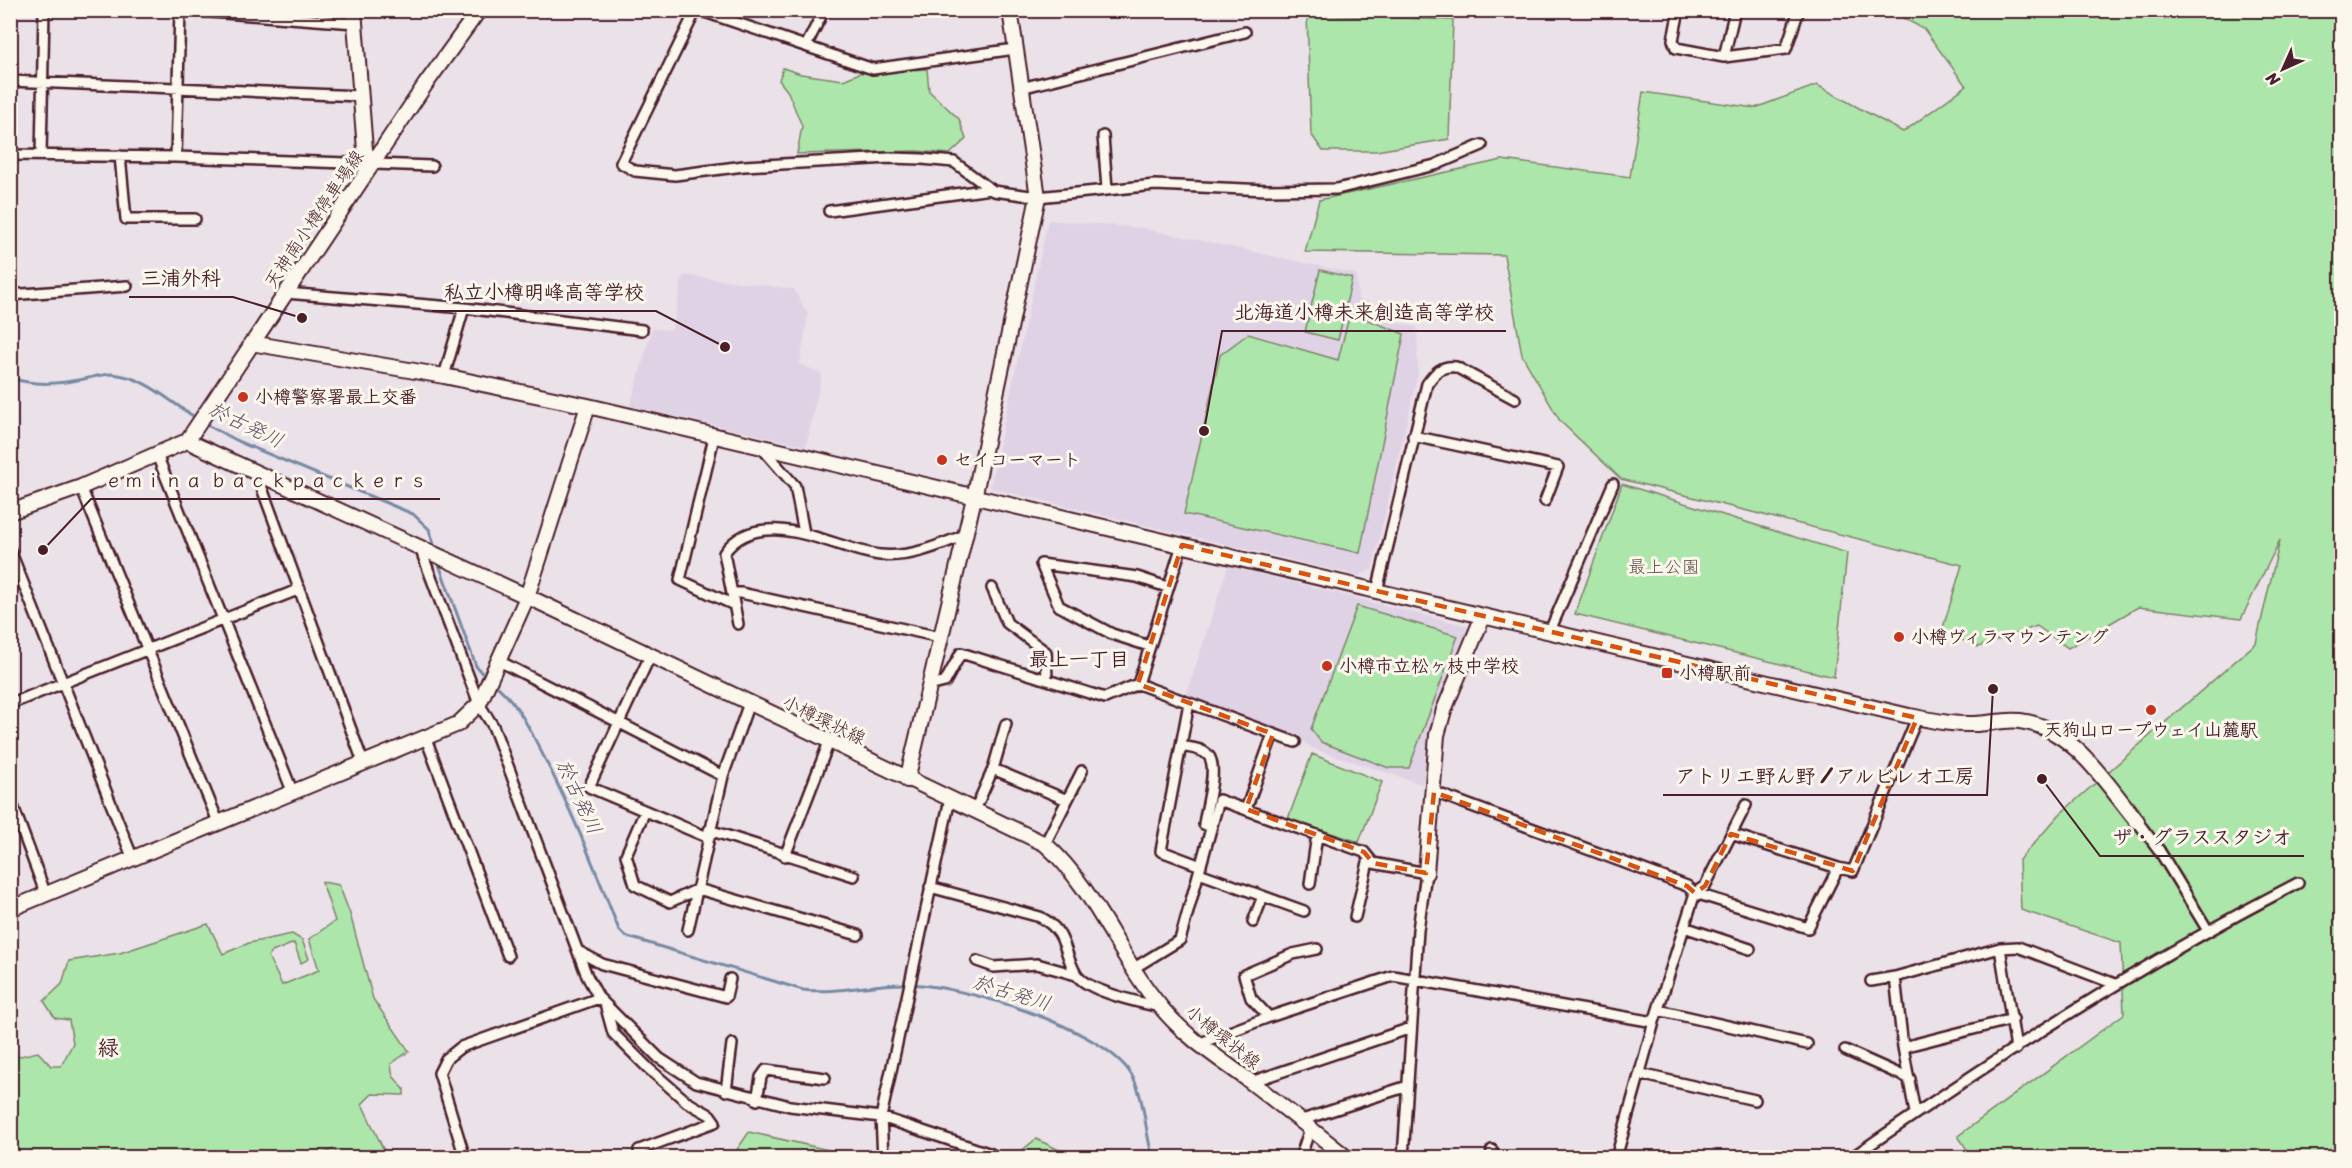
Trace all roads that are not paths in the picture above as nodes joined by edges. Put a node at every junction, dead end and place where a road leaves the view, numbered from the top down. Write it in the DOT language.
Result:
graph roads {
  1 [pos="44,10"];
  2 [pos="181,10"];
  3 [pos="479,10"];
  4 [pos="697,10"];
  5 [pos="824,10"];
  6 [pos="1010,10"];
  7 [pos="1679,10"];
  8 [pos="1735,10"];
  9 [pos="1799,10"];
  10 [pos="355,17"];
  11 [pos="1245,32"];
  12 [pos="806,46"];
  13 [pos="1015,49"];
  14 [pos="1724,57"];
  15 [pos="10,81"];
  16 [pos="43,82"];
  17 [pos="1021,88"];
  18 [pos="179,89"];
  19 [pos="360,96"];
  20 [pos="1103,136"];
  21 [pos="1482,145"];
  22 [pos="10,155"];
  23 [pos="40,155"];
  24 [pos="120,156"];
  25 [pos="176,157"];
  26 [pos="371,166"];
  27 [pos="432,166"];
  28 [pos="991,189"];
  29 [pos="1107,189"];
  30 [pos="1038,197"];
  31 [pos="829,212"];
  32 [pos="195,219"];
  33 [pos="127,286"];
  34 [pos="286,293"];
  35 [pos="10,295"];
  36 [pos="464,308"];
  37 [pos="642,330"];
  38 [pos="251,343"];
  39 [pos="444,376"];
  40 [pos="1515,399"];
  41 [pos="588,406"];
  42 [pos="191,436"];
  43 [pos="1413,436"];
  44 [pos="714,437"];
  45 [pos="762,448"];
  46 [pos="157,455"];
  47 [pos="256,472"];
  48 [pos="1613,483"];
  49 [pos="81,487"];
  50 [pos="974,498"];
  51 [pos="1545,501"];
  52 [pos="10,512"];
  53 [pos="804,533"];
  54 [pos="965,535"];
  55 [pos="1182,545"];
  56 [pos="10,550"];
  57 [pos="424,550"];
  58 [pos="1167,587"];
  59 [pos="992,588"];
  60 [pos="300,589"];
  61 [pos="1377,591"];
  62 [pos="732,593"];
  63 [pos="527,597"];
  64 [pos="734,605"];
  65 [pos="1483,616"];
  66 [pos="222,618"];
  67 [pos="738,624"];
  68 [pos="1549,633"];
  69 [pos="940,637"];
  70 [pos="1149,646"];
  71 [pos="146,649"];
  72 [pos="650,656"];
  73 [pos="497,660"];
  74 [pos="1047,680"];
  75 [pos="64,681"];
  76 [pos="1138,684"];
  77 [pos="929,686"];
  78 [pos="481,699"];
  79 [pos="749,703"];
  80 [pos="1189,703"];
  81 [pos="10,704"];
  82 [pos="1917,718"];
  83 [pos="619,722"];
  84 [pos="1006,724"];
  85 [pos="1274,734"];
  86 [pos="425,736"];
  87 [pos="829,742"];
  88 [pos="1295,742"];
  89 [pos="1181,746"];
  90 [pos="363,762"];
  91 [pos="993,769"];
  92 [pos="1082,771"];
  93 [pos="723,776"];
  94 [pos="907,780"];
  95 [pos="1434,792"];
  96 [pos="293,793"];
  97 [pos="10,798"];
  98 [pos="950,800"];
  99 [pos="1067,800"];
  100 [pos="1746,805"];
  101 [pos="1246,809"];
  102 [pos="975,810"];
  103 [pos="645,811"];
  104 [pos="2137,821"];
  105 [pos="219,824"];
  106 [pos="1212,827"];
  107 [pos="708,834"];
  108 [pos="1731,834"];
  109 [pos="1317,835"];
  110 [pos="1045,843"];
  111 [pos="785,856"];
  112 [pos="1369,858"];
  113 [pos="133,859"];
  114 [pos="1838,868"];
  115 [pos="1200,869"];
  116 [pos="1426,873"];
  117 [pos="854,876"];
  118 [pos="2298,883"];
  119 [pos="1310,884"];
  120 [pos="930,887"];
  121 [pos="698,889"];
  122 [pos="1695,893"];
  123 [pos="46,895"];
  124 [pos="1263,896"];
  125 [pos="10,909"];
  126 [pos="1304,911"];
  127 [pos="1355,917"];
  128 [pos="1252,922"];
  129 [pos="1684,927"];
  130 [pos="2207,929"];
  131 [pos="688,930"];
  132 [pos="858,934"];
  133 [pos="2000,948"];
  134 [pos="1750,949"];
  135 [pos="1317,950"];
  136 [pos="578,951"];
  137 [pos="508,956"];
  138 [pos="977,961"];
  139 [pos="1134,968"];
  140 [pos="1076,975"];
  141 [pos="1895,977"];
  142 [pos="1414,978"];
  143 [pos="730,979"];
  144 [pos="1871,981"];
  145 [pos="2115,984"];
  146 [pos="602,1000"];
  147 [pos="1161,1007"];
  148 [pos="1658,1010"];
  149 [pos="1269,1017"];
  150 [pos="2013,1019"];
  151 [pos="1654,1022"];
  152 [pos="1411,1028"];
  153 [pos="732,1044"];
  154 [pos="1198,1044"];
  155 [pos="1807,1044"];
  156 [pos="1903,1047"];
  157 [pos="2016,1048"];
  158 [pos="1845,1050"];
  159 [pos="1640,1074"];
  160 [pos="825,1078"];
  161 [pos="1910,1078"];
  162 [pos="1251,1082"];
  163 [pos="1408,1086"];
  164 [pos="726,1091"];
  165 [pos="757,1100"];
  166 [pos="1755,1100"];
  167 [pos="1915,1113"];
  168 [pos="881,1116"];
  169 [pos="1306,1124"];
  170 [pos="465,1158"];
  171 [pos="641,1158"];
  172 [pos="883,1158"];
  173 [pos="986,1158"];
  174 [pos="1300,1158"];
  175 [pos="1347,1158"];
  176 [pos="1403,1158"];
  177 [pos="1616,1158"];
  178 [pos="1851,1158"];
  1 -- 16 [label="street"];
  2 -- 10 [label="street"];
  2 -- 18 [label="street"];
  3 -- 26 [label="street, 天神南小樽停車場線"];
  4 -- 12 [label="street"];
  4 -- 28 [label="street"];
  5 -- 12 [label="street"];
  6 -- 13 [label="street"];
  7 -- 14 [label="street"];
  8 -- 14 [label="street"];
  9 -- 14 [label="street"];
  10 -- 19 [label="street"];
  11 -- 17 [label="street"];
  12 -- 13 [label="street"];
  13 -- 17 [label="street"];
  15 -- 16 [label="street"];
  16 -- 18 [label="street"];
  16 -- 23 [label="street"];
  17 -- 30 [label="street"];
  18 -- 19 [label="street"];
  18 -- 25 [label="street"];
  19 -- 26 [label="street"];
  20 -- 29 [label="street"];
  21 -- 29 [label="street"];
  22 -- 23 [label="street"];
  23 -- 24 [label="street"];
  24 -- 25 [label="street"];
  24 -- 32 [label="street"];
  25 -- 26 [label="street"];
  26 -- 27 [label="street"];
  26 -- 34 [label="street, 天神南小樽停車場線"];
  28 -- 30 [label="street"];
  28 -- 31 [label="street"];
  29 -- 30 [label="street"];
  30 -- 50 [label="street"];
  33 -- 35 [label="street"];
  34 -- 36 [label="street"];
  34 -- 38 [label="street, 天神南小樽停車場線"];
  36 -- 37 [label="street"];
  36 -- 39 [label="street"];
  38 -- 39 [label="street"];
  38 -- 42 [label="street, 天神南小樽停車場線"];
  39 -- 41 [label="street"];
  40 -- 43 [label="street"];
  41 -- 44 [label="street"];
  41 -- 63 [label="street"];
  42 -- 46 [label="street"];
  42 -- 47 [label="street, 小樽環状線"];
  43 -- 51 [label="street"];
  43 -- 61 [label="street"];
  44 -- 45 [label="street"];
  44 -- 64 [label="street"];
  45 -- 50 [label="street"];
  45 -- 53 [label="street"];
  46 -- 49 [label="street"];
  46 -- 66 [label="street"];
  47 -- 57 [label="street, 小樽環状線"];
  47 -- 60 [label="street"];
  48 -- 68 [label="street"];
  49 -- 52 [label="street"];
  49 -- 71 [label="street"];
  50 -- 54 [label="street"];
  50 -- 55 [label="street"];
  53 -- 54 [label="street"];
  53 -- 62 [label="street"];
  54 -- 69 [label="street"];
  55 -- 58 [label="street"];
  55 -- 61 [label="street"];
  56 -- 75 [label="street"];
  57 -- 63 [label="street, 小樽環状線"];
  57 -- 78 [label="street"];
  58 -- 70 [label="street"];
  58 -- 70 [label="street"];
  59 -- 74 [label="street"];
  60 -- 66 [label="street"];
  60 -- 90 [label="street"];
  61 -- 65 [label="street"];
  62 -- 64 [label="street"];
  62 -- 69 [label="street"];
  63 -- 72 [label="street, 小樽環状線"];
  63 -- 73 [label="street"];
  64 -- 67 [label="street"];
  65 -- 68 [label="street"];
  65 -- 95 [label="street"];
  66 -- 71 [label="street"];
  66 -- 96 [label="street"];
  68 -- 82 [label="street"];
  69 -- 77 [label="street"];
  70 -- 76 [label="street"];
  71 -- 75 [label="street"];
  71 -- 105 [label="street"];
  72 -- 79 [label="street, 小樽環状線"];
  72 -- 83 [label="street"];
  73 -- 78 [label="street"];
  73 -- 83 [label="street"];
  74 -- 76 [label="street"];
  74 -- 77 [label="street"];
  75 -- 81 [label="street"];
  75 -- 113 [label="street"];
  76 -- 80 [label="street"];
  77 -- 94 [label="street"];
  78 -- 86 [label="street"];
  78 -- 136 [label="street"];
  79 -- 87 [label="street, 小樽環状線"];
  79 -- 93 [label="street"];
  80 -- 85 [label="street"];
  80 -- 89 [label="street"];
  82 -- 104 [label="street"];
  82 -- 114 [label="street"];
  83 -- 93 [label="street"];
  83 -- 103 [label="street"];
  84 -- 91 [label="street"];
  85 -- 88 [label="street"];
  85 -- 101 [label="street"];
  86 -- 90 [label="street"];
  86 -- 137 [label="street"];
  87 -- 94 [label="street, 小樽環状線"];
  87 -- 111 [label="street"];
  89 -- 106 [label="street"];
  89 -- 115 [label="street"];
  90 -- 96 [label="street"];
  91 -- 99 [label="street"];
  91 -- 102 [label="street"];
  92 -- 99 [label="street"];
  93 -- 107 [label="street"];
  94 -- 98 [label="street, 小樽環状線"];
  95 -- 116 [label="street"];
  95 -- 122 [label="street"];
  96 -- 105 [label="street"];
  97 -- 123 [label="street"];
  98 -- 102 [label="street, 小樽環状線"];
  98 -- 120 [label="street"];
  99 -- 110 [label="street"];
  100 -- 108 [label="street"];
  101 -- 106 [label="street"];
  101 -- 109 [label="street"];
  102 -- 110 [label="street, 小樽環状線"];
  103 -- 107 [label="street"];
  103 -- 121 [label="street"];
  104 -- 130 [label="street"];
  105 -- 113 [label="street"];
  106 -- 115 [label="street"];
  107 -- 111 [label="street"];
  107 -- 121 [label="street"];
  108 -- 114 [label="street"];
  108 -- 122 [label="street"];
  109 -- 112 [label="street"];
  109 -- 119 [label="street"];
  110 -- 139 [label="street, 小樽環状線"];
  111 -- 117 [label="street"];
  112 -- 116 [label="street"];
  112 -- 127 [label="street"];
  113 -- 123 [label="street"];
  114 -- 122 [label="street"];
  115 -- 124 [label="street"];
  115 -- 139 [label="street"];
  116 -- 142 [label="street"];
  118 -- 130 [label="street"];
  120 -- 140 [label="street"];
  120 -- 168 [label="street"];
  121 -- 131 [label="street"];
  121 -- 132 [label="street"];
  122 -- 129 [label="street"];
  123 -- 125 [label="street"];
  124 -- 126 [label="street"];
  124 -- 128 [label="street"];
  129 -- 134 [label="street"];
  129 -- 148 [label="street"];
  130 -- 145 [label="street"];
  133 -- 141 [label="street"];
  133 -- 145 [label="street"];
  133 -- 150 [label="street"];
  135 -- 149 [label="street"];
  136 -- 143 [label="street"];
  136 -- 146 [label="street"];
  138 -- 140 [label="street"];
  139 -- 147 [label="street, 小樽環状線"];
  140 -- 147 [label="street"];
  141 -- 144 [label="street"];
  141 -- 156 [label="street"];
  142 -- 149 [label="street"];
  142 -- 151 [label="street"];
  142 -- 152 [label="street"];
  145 -- 157 [label="street"];
  146 -- 164 [label="street"];
  146 -- 170 [label="street"];
  146 -- 171 [label="street"];
  147 -- 154 [label="street, 小樽環状線"];
  148 -- 151 [label="street"];
  148 -- 155 [label="street"];
  149 -- 154 [label="street"];
  150 -- 156 [label="street"];
  150 -- 157 [label="street"];
  151 -- 159 [label="street"];
  152 -- 162 [label="street"];
  152 -- 163 [label="street"];
  153 -- 164 [label="street"];
  154 -- 162 [label="street, 小樽環状線"];
  156 -- 161 [label="street"];
  157 -- 167 [label="street"];
  158 -- 161 [label="street"];
  159 -- 166 [label="street"];
  159 -- 177 [label="street"];
  160 -- 165 [label="street"];
  161 -- 167 [label="street"];
  162 -- 169 [label="street, 小樽環状線"];
  163 -- 169 [label="street"];
  163 -- 176 [label="street"];
  164 -- 165 [label="street"];
  165 -- 168 [label="street"];
  167 -- 178 [label="street"];
  168 -- 172 [label="street"];
  168 -- 173 [label="street"];
  169 -- 174 [label="street"];
  169 -- 175 [label="street, 小樽環状線"];
}
